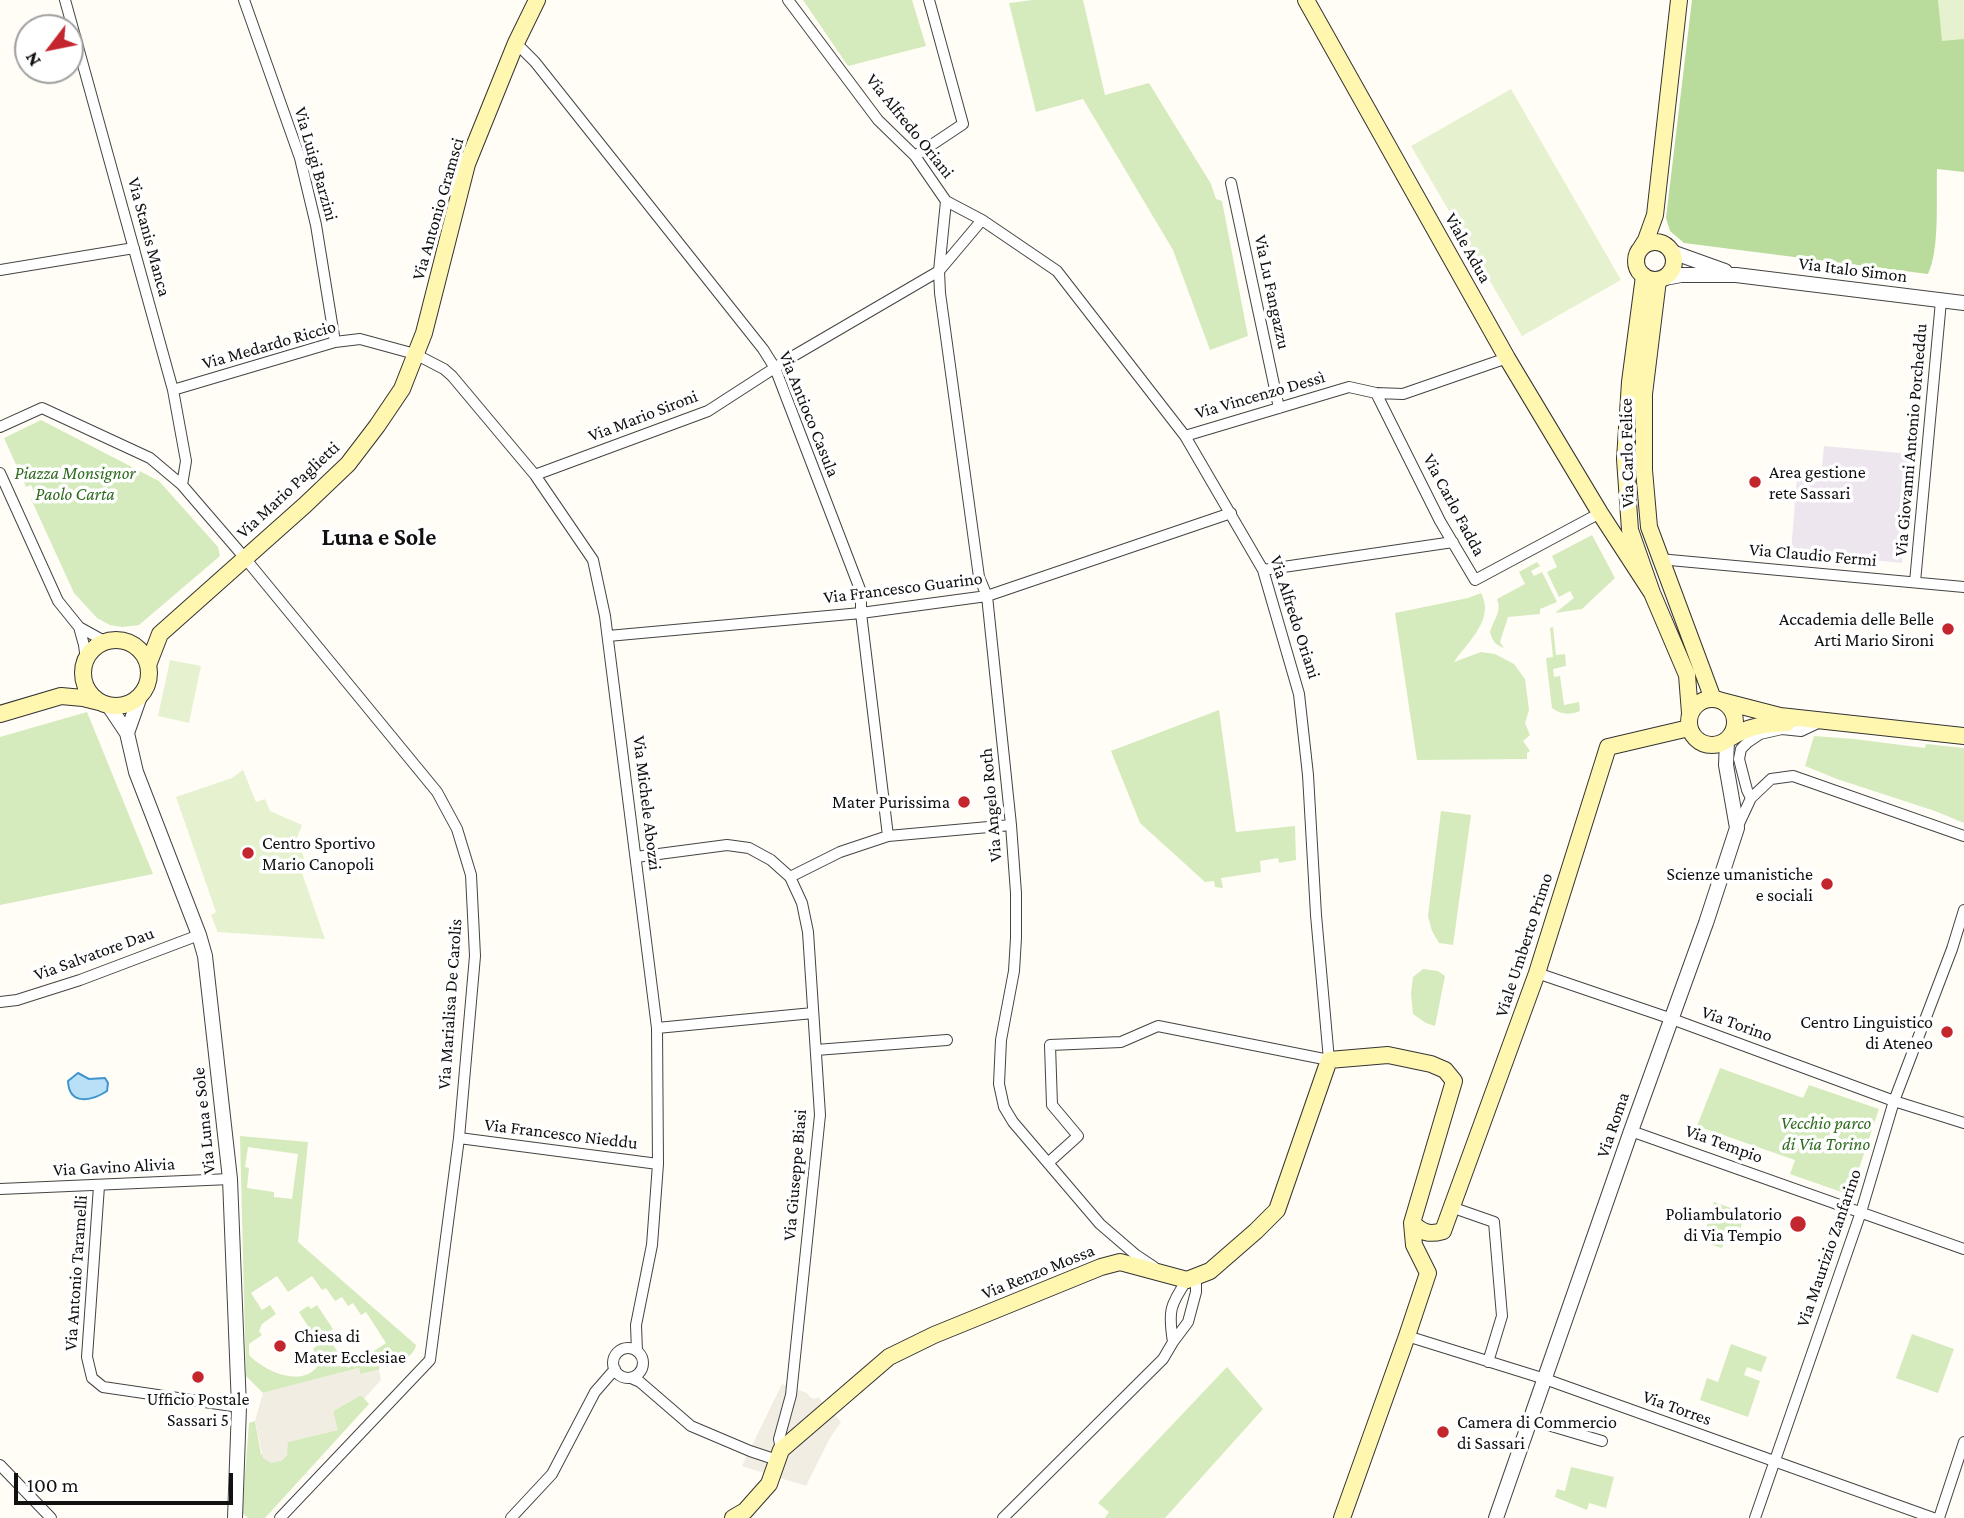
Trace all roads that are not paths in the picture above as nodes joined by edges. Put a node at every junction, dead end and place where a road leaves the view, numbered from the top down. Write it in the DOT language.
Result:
graph roads {
  1 [pos="65,0"];
  2 [pos="244,0"];
  3 [pos="537,0"];
  4 [pos="788,0"];
  5 [pos="929,0"];
  6 [pos="1306,0"];
  7 [pos="1679,0"];
  8 [pos="516,43"];
  9 [pos="915,156"];
  10 [pos="1231,183"];
  11 [pos="946,201"];
  12 [pos="1655,215"];
  13 [pos="982,220"];
  14 [pos="134,248"];
  15 [pos="1668,248"];
  16 [pos="1639,251"];
  17 [pos="0,270"];
  18 [pos="939,271"];
  19 [pos="1736,275"];
  20 [pos="1656,278"];
  21 [pos="1941,301"];
  22 [pos="1964,303"];
  23 [pos="335,342"];
  24 [pos="415,354"];
  25 [pos="1507,358"];
  26 [pos="775,368"];
  27 [pos="173,390"];
  28 [pos="1376,393"];
  29 [pos="1279,408"];
  30 [pos="0,427"];
  31 [pos="1185,436"];
  32 [pos="0,474"];
  33 [pos="535,475"];
  34 [pos="182,485"];
  35 [pos="1231,513"];
  36 [pos="1600,513"];
  37 [pos="1452,542"];
  38 [pos="244,557"];
  39 [pos="1659,559"];
  40 [pos="1263,570"];
  41 [pos="1915,582"];
  42 [pos="1964,587"];
  43 [pos="1652,593"];
  44 [pos="987,596"];
  45 [pos="861,612"];
  46 [pos="79,627"];
  47 [pos="160,634"];
  48 [pos="608,636"];
  49 [pos="106,642"];
  50 [pos="129,642"];
  51 [pos="148,665"];
  52 [pos="84,666"];
  53 [pos="61,696"];
  54 [pos="139,699"];
  55 [pos="1718,700"];
  56 [pos="104,704"];
  57 [pos="0,714"];
  58 [pos="1690,720"];
  59 [pos="1822,721"];
  60 [pos="127,733"];
  61 [pos="1964,736"];
  62 [pos="1729,739"];
  63 [pos="1751,798"];
  64 [pos="1011,825"];
  65 [pos="1737,828"];
  66 [pos="888,836"];
  67 [pos="1964,836"];
  68 [pos="636,857"];
  69 [pos="790,877"];
  70 [pos="1964,910"];
  71 [pos="199,935"];
  72 [pos="1952,949"];
  73 [pos="1964,954"];
  74 [pos="1537,973"];
  75 [pos="0,1002"];
  76 [pos="813,1013"];
  77 [pos="1672,1019"];
  78 [pos="657,1028"];
  79 [pos="947,1040"];
  80 [pos="816,1050"];
  81 [pos="1329,1060"];
  82 [pos="1894,1101"];
  83 [pos="1964,1123"];
  84 [pos="1631,1131"];
  85 [pos="459,1138"];
  86 [pos="1048,1163"];
  87 [pos="658,1164"];
  88 [pos="230,1179"];
  89 [pos="99,1186"];
  90 [pos="0,1189"];
  91 [pos="1451,1207"];
  92 [pos="1861,1212"];
  93 [pos="1412,1223"];
  94 [pos="1964,1249"];
  95 [pos="1163,1273"];
  96 [pos="1192,1278"];
  97 [pos="636,1325"];
  98 [pos="1407,1336"];
  99 [pos="1172,1342"];
  100 [pos="623,1349"];
  101 [pos="637,1352"];
  102 [pos="1488,1362"];
  103 [pos="642,1370"];
  104 [pos="623,1375"];
  105 [pos="1545,1379"];
  106 [pos="650,1392"];
  107 [pos="239,1407"];
  108 [pos="1531,1420"];
  109 [pos="1602,1441"];
  110 [pos="1964,1442"];
  111 [pos="779,1455"];
  112 [pos="1774,1462"];
  113 [pos="0,1465"];
  114 [pos="51,1518"];
  115 [pos="235,1518"];
  116 [pos="280,1518"];
  117 [pos="511,1518"];
  118 [pos="733,1518"];
  119 [pos="1003,1518"];
  120 [pos="1342,1518"];
  121 [pos="1496,1518"];
  122 [pos="1755,1518"];
  123 [pos="1933,1518"];
  124 [pos="1939,1518"];
  1 -- 14 [label="street, Via Stanis Manca"];
  2 -- 23 [label="street, Via Luigi Barzini"];
  3 -- 8 [label="main road, Via Antonio Gramsci"];
  4 -- 9 [label="street, Via Alfredo Oriani"];
  5 -- 9 [label="street"];
  6 -- 25 [label="main road, Viale Adua"];
  7 -- 12 [label="main road"];
  8 -- 24 [label="main road, Via Antonio Gramsci"];
  8 -- 26 [label="street, Via Antioco Casula"];
  9 -- 11 [label="street, Via Alfredo Oriani"];
  10 -- 29 [label="street, Via Lu Fangazzu"];
  11 -- 13 [label="street, Via Alfredo Oriani"];
  11 -- 18 [label="street, Via Angelo Roth"];
  12 -- 15 [label="main road"];
  12 -- 16 [label="main road"];
  13 -- 18 [label="street"];
  13 -- 31 [label="street, Via Alfredo Oriani"];
  14 -- 17 [label="street"];
  14 -- 27 [label="street, Via Stanis Manca"];
  15 -- 16 [label="main road"];
  15 -- 19 [label="street, Via Italo Simon"];
  15 -- 20 [label="main road"];
  16 -- 20 [label="main road"];
  18 -- 26 [label="street, Via Mario Sironi"];
  18 -- 44 [label="street, Via Angelo Roth"];
  19 -- 20 [label="street, Via Italo Simon"];
  19 -- 21 [label="street, Via Italo Simon"];
  20 -- 39 [label="main road, Via Carlo Felice"];
  20 -- 43 [label="main road, Via Carlo Felice"];
  21 -- 22 [label="street, Via Italo Simon"];
  21 -- 41 [label="street, Via Giovanni Antonio Porcheddu"];
  23 -- 24 [label="street, Via Medardo Riccio"];
  23 -- 27 [label="street, Via Medardo Riccio"];
  24 -- 33 [label="street, Via Michele Abozzi"];
  24 -- 38 [label="main road, Via Mario Paglietti"];
  25 -- 28 [label="street, Via Vincenzo Dessì"];
  25 -- 36 [label="main road, Viale Adua"];
  26 -- 33 [label="street, Via Mario Sironi"];
  26 -- 45 [label="street, Via Antioco Casula"];
  27 -- 34 [label="street, Via Stanis Manca"];
  28 -- 29 [label="street, Via Vincenzo Dessì"];
  28 -- 37 [label="street, Via Carlo Fadda"];
  29 -- 31 [label="street, Via Vincenzo Dessì"];
  30 -- 34 [label="street, Via Marialisa De Carolis"];
  31 -- 35 [label="street, Via Alfredo Oriani"];
  32 -- 46 [label="street"];
  33 -- 48 [label="street, Via Michele Abozzi"];
  34 -- 38 [label="street, Via Marialisa De Carolis"];
  35 -- 40 [label="street, Via Alfredo Oriani"];
  35 -- 44 [label="street, Via Francesco Guarino"];
  36 -- 37 [label="street, Via Carlo Fadda"];
  36 -- 43 [label="main road, Viale Adua"];
  37 -- 40 [label="street"];
  38 -- 47 [label="main road, Via Mario Paglietti"];
  38 -- 85 [label="street, Via Marialisa De Carolis"];
  39 -- 41 [label="street, Via Claudio Fermi"];
  39 -- 55 [label="main road, Via Carlo Felice"];
  40 -- 81 [label="street, Via Alfredo Oriani"];
  41 -- 42 [label="street, Via Claudio Fermi"];
  43 -- 58 [label="main road"];
  44 -- 45 [label="street, Via Francesco Guarino"];
  44 -- 64 [label="street, Via Angelo Roth"];
  45 -- 48 [label="street, Via Francesco Guarino"];
  45 -- 66 [label="street, Via Antioco Casula"];
  46 -- 49 [label="street"];
  46 -- 52 [label="street"];
  47 -- 50 [label="main road"];
  47 -- 51 [label="main road"];
  48 -- 68 [label="street, Via Michele Abozzi"];
  49 -- 50 [label="main road"];
  49 -- 52 [label="main road"];
  50 -- 51 [label="main road"];
  51 -- 54 [label="main road"];
  52 -- 53 [label="main road"];
  52 -- 56 [label="main road"];
  53 -- 56 [label="main road"];
  53 -- 57 [label="main road"];
  54 -- 56 [label="main road"];
  54 -- 60 [label="street"];
  55 -- 58 [label="main road"];
  55 -- 59 [label="main road"];
  55 -- 62 [label="main road"];
  56 -- 60 [label="street, Via Luna e Sole"];
  58 -- 62 [label="main road"];
  58 -- 74 [label="main road, Viale Umberto Primo"];
  59 -- 61 [label="main road"];
  59 -- 62 [label="main road"];
  59 -- 63 [label="street"];
  60 -- 71 [label="street, Via Luna e Sole"];
  62 -- 65 [label="street, Via Roma"];
  63 -- 65 [label="street"];
  63 -- 67 [label="street"];
  64 -- 66 [label="street"];
  64 -- 86 [label="street, Via Angelo Roth"];
  65 -- 77 [label="street, Via Roma"];
  66 -- 69 [label="street"];
  68 -- 69 [label="street"];
  68 -- 78 [label="street, Via Michele Abozzi"];
  69 -- 76 [label="street, Via Giuseppe Biasi"];
  70 -- 72 [label="street, Via Maurizio Zanfarino"];
  71 -- 75 [label="street, Via Salvatore Dau"];
  71 -- 88 [label="street, Via Luna e Sole"];
  72 -- 73 [label="street"];
  72 -- 82 [label="street, Via Maurizio Zanfarino"];
  74 -- 77 [label="street, Via Torino"];
  74 -- 91 [label="main road, Viale Umberto Primo"];
  76 -- 78 [label="street"];
  76 -- 80 [label="street, Via Giuseppe Biasi"];
  77 -- 82 [label="street, Via Torino"];
  77 -- 84 [label="street, Via Roma"];
  78 -- 87 [label="street, Via Michele Abozzi"];
  79 -- 80 [label="street"];
  80 -- 111 [label="street, Via Giuseppe Biasi"];
  81 -- 86 [label="street"];
  81 -- 93 [label="main road"];
  81 -- 96 [label="main road"];
  82 -- 83 [label="street, Via Torino"];
  82 -- 92 [label="street, Via Maurizio Zanfarino"];
  84 -- 92 [label="street, Via Tempio"];
  84 -- 105 [label="street, Via Roma"];
  85 -- 87 [label="street, Via Francesco Nieddu"];
  85 -- 116 [label="street, Via Marialisa De Carolis"];
  86 -- 95 [label="street, Via Angelo Roth"];
  87 -- 97 [label="street, Via Michele Abozzi"];
  88 -- 89 [label="street, Via Gavino Alivia"];
  88 -- 107 [label="street, Via Luna e Sole"];
  89 -- 90 [label="street, Via Gavino Alivia"];
  89 -- 107 [label="street, Via Antonio Taramelli"];
  91 -- 93 [label="main road, Viale Umberto Primo"];
  91 -- 102 [label="street"];
  92 -- 94 [label="street, Via Tempio"];
  92 -- 112 [label="street, Via Maurizio Zanfarino"];
  93 -- 98 [label="main road"];
  95 -- 96 [label="main road, Via Renzo Mossa"];
  95 -- 111 [label="main road, Via Renzo Mossa"];
  96 -- 99 [label="street"];
  96 -- 99 [label="street"];
  97 -- 100 [label="street, Via Michele Abozzi"];
  97 -- 101 [label="street, Via Michele Abozzi"];
  98 -- 102 [label="street, Via Torres"];
  98 -- 120 [label="main road"];
  99 -- 119 [label="street"];
  100 -- 101 [label="street"];
  100 -- 104 [label="street"];
  101 -- 103 [label="street"];
  102 -- 105 [label="street, Via Torres"];
  103 -- 104 [label="street"];
  103 -- 106 [label="street"];
  104 -- 106 [label="street"];
  104 -- 117 [label="street"];
  105 -- 108 [label="street, Via Roma"];
  105 -- 112 [label="street, Via Torres"];
  106 -- 111 [label="street"];
  107 -- 115 [label="street, Via Luna e Sole"];
  108 -- 109 [label="street"];
  108 -- 121 [label="street, Via Roma"];
  110 -- 124 [label="street"];
  111 -- 118 [label="main road"];
  112 -- 122 [label="street, Via Maurizio Zanfarino"];
  112 -- 123 [label="street, Via Torres"];
  113 -- 114 [label="street"];
}
